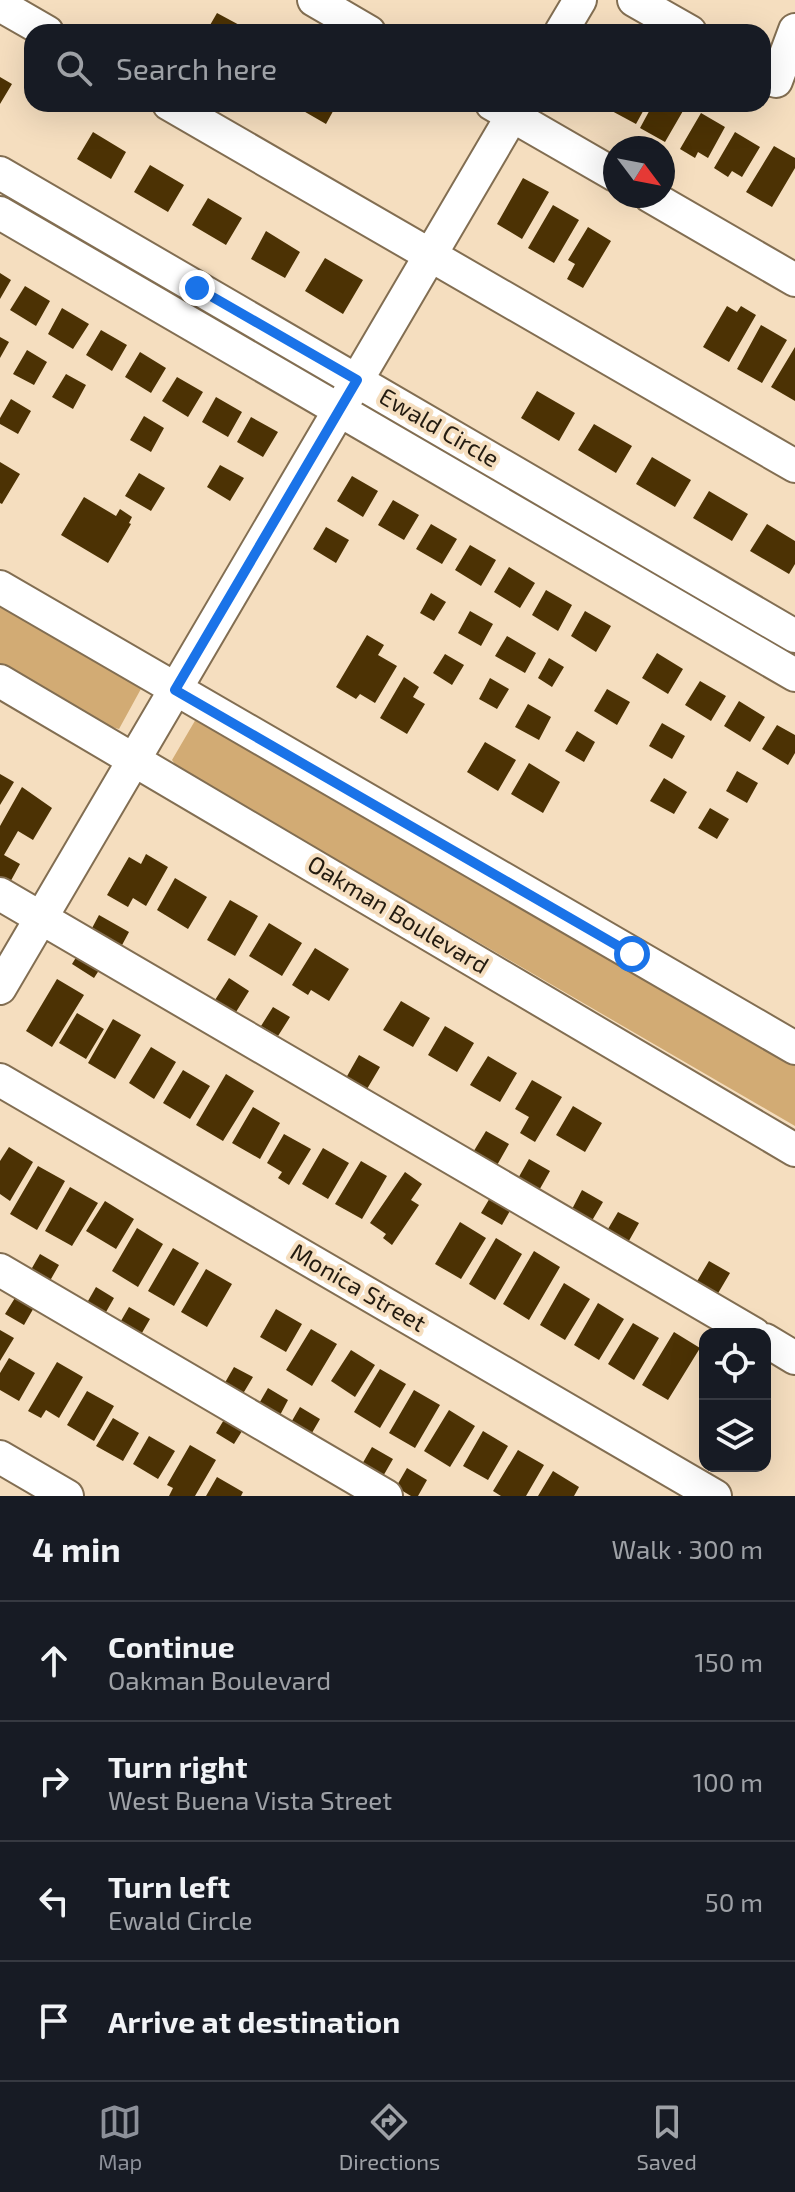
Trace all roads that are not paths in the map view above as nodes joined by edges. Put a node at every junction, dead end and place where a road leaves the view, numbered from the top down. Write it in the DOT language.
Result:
graph roads {
  1 [pos="314,0"];
  2 [pos="580,0"];
  3 [pos="634,0"];
  4 [pos="0,5"];
  5 [pos="33,24"];
  6 [pos="355,24"];
  7 [pos="566,24"];
  8 [pos="676,24"];
  9 [pos="795,30"];
  10 [pos="778,82"];
  11 [pos="183,112"];
  12 [pos="506,112"];
  13 [pos="514,112"];
  14 [pos="603,167"];
  15 [pos="0,173"];
  16 [pos="671,208"];
  17 [pos="0,213"];
  18 [pos="429,257"];
  19 [pos="795,280"];
  20 [pos="357,380"];
  21 [pos="339,410"];
  22 [pos="795,466"];
  23 [pos="0,587"];
  24 [pos="795,636"];
  25 [pos="795,675"];
  26 [pos="0,681"];
  27 [pos="175,690"];
  28 [pos="134,760"];
  29 [pos="0,894"];
  30 [pos="41,918"];
  31 [pos="0,988"];
  32 [pos="795,1048"];
  33 [pos="0,1080"];
  34 [pos="795,1150"];
  35 [pos="0,1270"];
  36 [pos="744,1328"];
  37 [pos="771,1344"];
  38 [pos="795,1358"];
  39 [pos="0,1457"];
  40 [pos="67,1496"];
  41 [pos="386,1496"];
  42 [pos="715,1496"];
  1 -- 6 [label="street"];
  2 -- 7 [label="street"];
  3 -- 8 [label="street"];
  4 -- 5 [label="street"];
  9 -- 10 [label="street"];
  11 -- 18 [label="street"];
  12 -- 18 [label="street"];
  13 -- 14 [label="street"];
  15 -- 20 [label="street, Ewald Circle"];
  16 -- 19 [label="street"];
  17 -- 21 [label="street, Ewald Circle"];
  18 -- 20 [label="street"];
  18 -- 22 [label="street"];
  20 -- 21 [label="street"];
  20 -- 24 [label="street, Ewald Circle"];
  21 -- 25 [label="street, Ewald Circle"];
  21 -- 27 [label="street"];
  23 -- 27 [label="street"];
  26 -- 28 [label="street, Oakman Boulevard"];
  27 -- 28 [label="street"];
  27 -- 32 [label="street"];
  28 -- 30 [label="street"];
  28 -- 34 [label="street, Oakman Boulevard"];
  29 -- 30 [label="street"];
  30 -- 31 [label="street"];
  30 -- 36 [label="street"];
  33 -- 42 [label="street, Monica Street"];
  35 -- 41 [label="street"];
  37 -- 38 [label="street"];
  39 -- 40 [label="street"];
}
